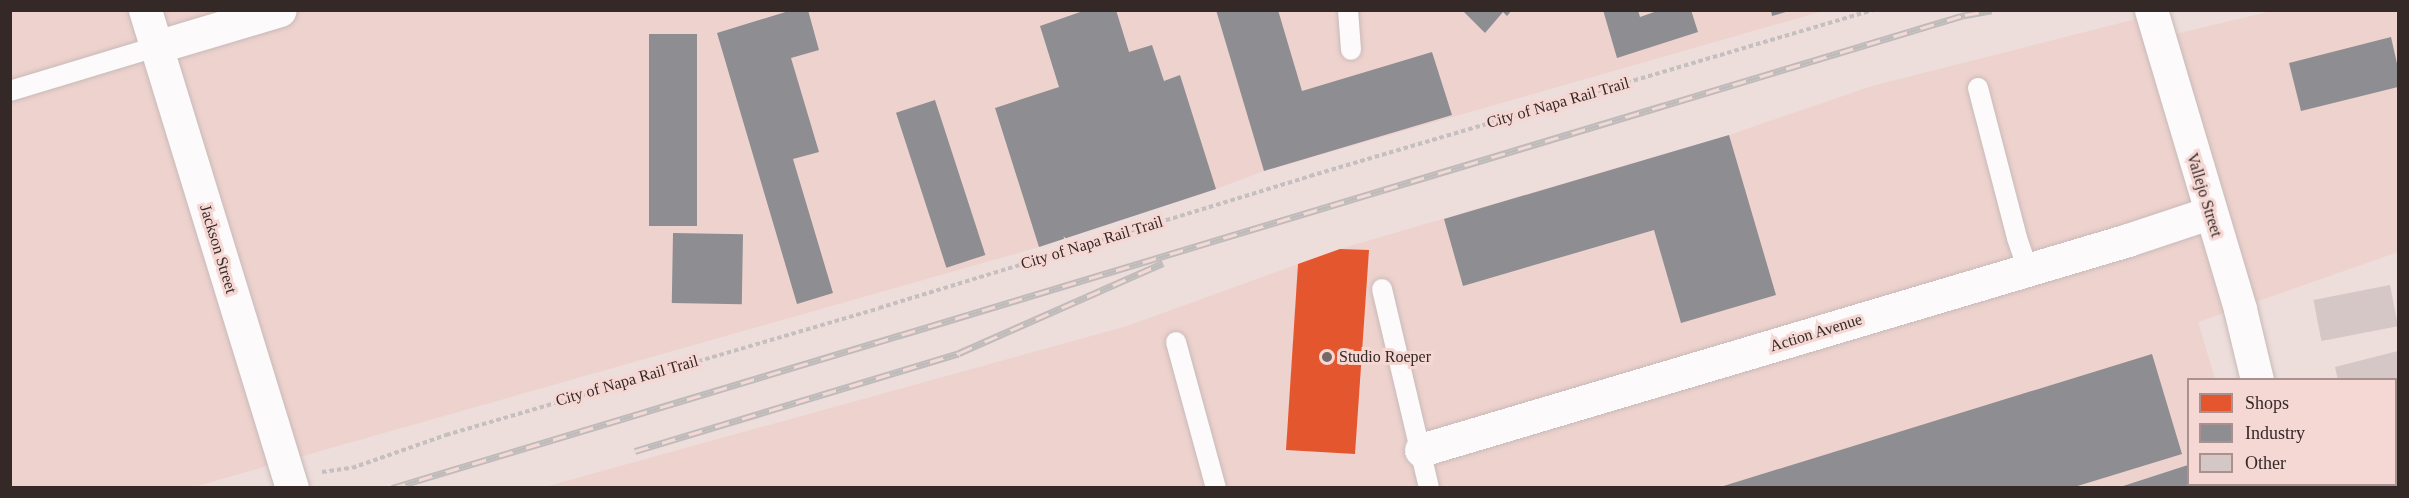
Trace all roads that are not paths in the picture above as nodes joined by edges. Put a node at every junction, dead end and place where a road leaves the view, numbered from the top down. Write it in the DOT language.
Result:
graph roads {
  1 [pos="145,10"];
  2 [pos="280,10"];
  3 [pos="1348,10"];
  4 [pos="2151,10"];
  5 [pos="156,47"];
  6 [pos="1351,50"];
  7 [pos="1978,88"];
  8 [pos="10,91"];
  9 [pos="2209,213"];
  10 [pos="2028,270"];
  11 [pos="1382,289"];
  12 [pos="1176,342"];
  13 [pos="2257,378"];
  14 [pos="1421,450"];
  15 [pos="302,480"];
  16 [pos="1216,488"];
  17 [pos="1429,488"];
  1 -- 5 [label="street, Jackson Street"];
  2 -- 5 [label="street"];
  3 -- 6 [label="lane"];
  4 -- 9 [label="street, Vallejo Street"];
  5 -- 8 [label="lane"];
  5 -- 15 [label="street, Jackson Street"];
  7 -- 10 [label="lane"];
  9 -- 10 [label="street, Action Avenue"];
  9 -- 13 [label="street, Vallejo Street"];
  10 -- 14 [label="street, Action Avenue"];
  11 -- 14 [label="lane"];
  12 -- 16 [label="lane"];
  14 -- 17 [label="lane"];
}
